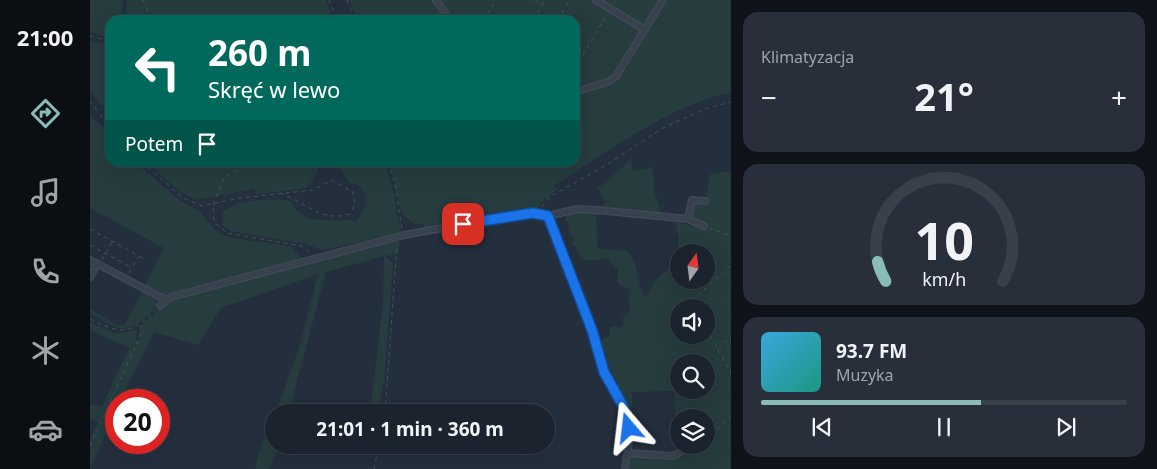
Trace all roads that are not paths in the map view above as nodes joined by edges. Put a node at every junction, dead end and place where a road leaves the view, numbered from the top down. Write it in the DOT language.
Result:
graph roads {
  1 [pos="436,0"];
  2 [pos="596,0"];
  3 [pos="663,0"];
  4 [pos="446,15"];
  5 [pos="645,30"];
  6 [pos="580,90"];
  7 [pos="705,201"];
  8 [pos="548,216"];
  9 [pos="688,219"];
  10 [pos="704,226"];
  11 [pos="90,260"];
  12 [pos="97,264"];
  13 [pos="90,277"];
  14 [pos="166,300"];
  15 [pos="160,306"];
  16 [pos="628,453"];
  17 [pos="670,454"];
  18 [pos="625,469"];
  1 -- 4 [label="lane"];
  2 -- 5 [label="lane"];
  3 -- 5 [label="lane"];
  5 -- 6 [label="lane"];
  7 -- 9 [label="lane"];
  8 -- 9 [label="lane"];
  8 -- 14 [label="lane"];
  8 -- 16 [label="lane"];
  9 -- 10 [label="lane"];
  11 -- 12 [label="lane"];
  12 -- 13 [label="lane"];
  12 -- 14 [label="lane"];
  14 -- 15 [label="lane"];
  16 -- 17 [label="lane"];
  16 -- 18 [label="lane"];
}
